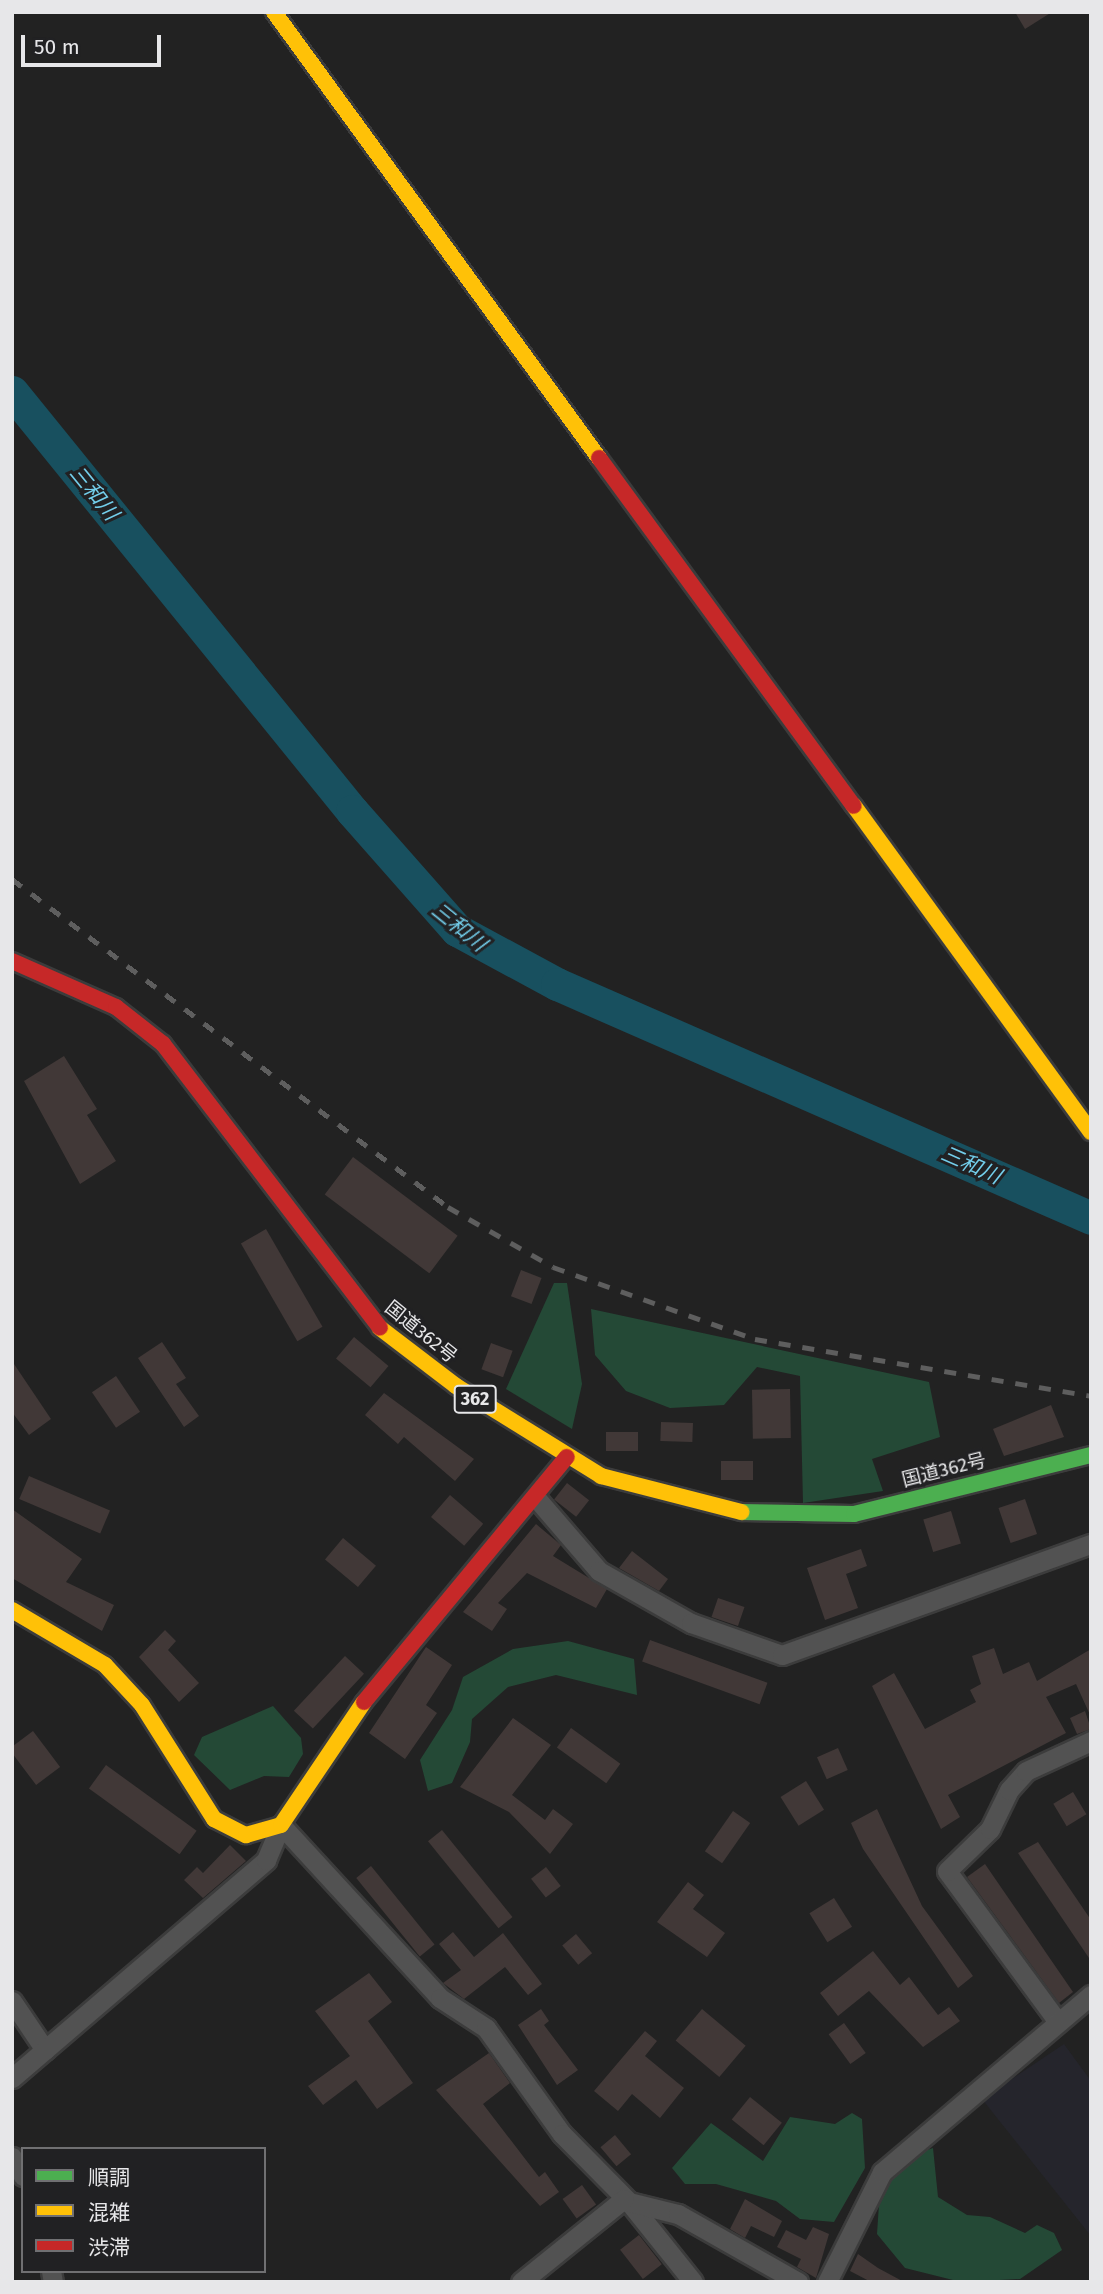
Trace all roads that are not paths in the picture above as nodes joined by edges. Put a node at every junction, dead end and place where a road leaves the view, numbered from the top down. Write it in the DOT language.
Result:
graph roads {
  1 [pos="274,12"];
  2 [pos="12,961"];
  3 [pos="1091,1132"];
  4 [pos="1091,1455"];
  5 [pos="567,1457"];
  6 [pos="537,1499"];
  7 [pos="1091,1544"];
  8 [pos="12,1609"];
  9 [pos="1091,1741"];
  10 [pos="281,1825"];
  11 [pos="1091,1995"];
  12 [pos="12,2001"];
  13 [pos="1058,2022"];
  14 [pos="45,2049"];
  15 [pos="12,2078"];
  16 [pos="12,2157"];
  17 [pos="21,2173"];
  18 [pos="627,2201"];
  19 [pos="521,2282"];
  20 [pos="692,2282"];
  21 [pos="798,2282"];
  22 [pos="827,2282"];
  1 -- 3 [label="main road"];
  2 -- 5 [label="main road, 国道362号 / 362"];
  4 -- 5 [label="main road, 国道362号 / 362"];
  5 -- 6 [label="main road"];
  6 -- 7 [label="street"];
  6 -- 10 [label="main road"];
  8 -- 10 [label="main road"];
  9 -- 13 [label="street"];
  10 -- 14 [label="street"];
  10 -- 18 [label="street"];
  11 -- 13 [label="street"];
  12 -- 14 [label="street"];
  13 -- 22 [label="street"];
  14 -- 15 [label="street"];
  16 -- 17 [label="street"];
  18 -- 19 [label="street"];
  18 -- 20 [label="street"];
  18 -- 21 [label="street"];
}
